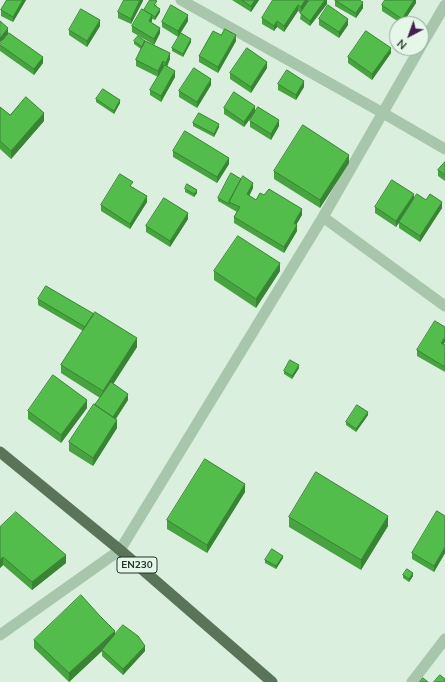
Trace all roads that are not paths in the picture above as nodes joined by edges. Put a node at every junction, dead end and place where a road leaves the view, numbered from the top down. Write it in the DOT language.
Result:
graph roads {
  1 [pos="181,0"];
  2 [pos="445,5"];
  3 [pos="429,32"];
  4 [pos="415,56"];
  5 [pos="383,113"];
  6 [pos="445,149"];
  7 [pos="323,217"];
  8 [pos="445,306"];
  9 [pos="0,452"];
  10 [pos="120,550"];
  11 [pos="0,635"];
  12 [pos="445,638"];
  13 [pos="272,682"];
  14 [pos="412,682"];
  1 -- 5 [label="street"];
  2 -- 3 [label="street"];
  4 -- 5 [label="street"];
  5 -- 6 [label="street"];
  5 -- 7 [label="street"];
  7 -- 8 [label="street"];
  7 -- 10 [label="street"];
  9 -- 10 [label="main road, EN230"];
  10 -- 11 [label="street"];
  10 -- 13 [label="main road, EN230"];
  12 -- 14 [label="street"];
}
